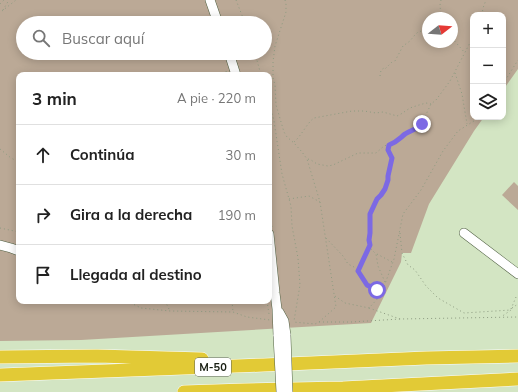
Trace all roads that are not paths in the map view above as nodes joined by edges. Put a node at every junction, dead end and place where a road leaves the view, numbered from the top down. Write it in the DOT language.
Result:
graph roads {
  1 [pos="210,0"];
  2 [pos="216,16"];
  3 [pos="231,60"];
  4 [pos="235,72"];
  5 [pos="464,233"];
  6 [pos="0,245"];
  7 [pos="16,250"];
  8 [pos="272,264"];
  9 [pos="518,274"];
  10 [pos="282,335"];
  11 [pos="518,356"];
  12 [pos="0,357"];
  13 [pos="426,358"];
  14 [pos="0,375"];
  15 [pos="518,379"];
  16 [pos="343,388"];
  17 [pos="184,392"];
  18 [pos="281,392"];
  19 [pos="288,392"];
  20 [pos="303,392"];
  1 -- 2 [label="street"];
  3 -- 4 [label="street"];
  5 -- 9 [label="street"];
  6 -- 7 [label="street"];
  8 -- 10 [label="street"];
  10 -- 18 [label="street, bridge"];
  10 -- 19 [label="street, bridge"];
  11 -- 13 [label="highway, M-50"];
  12 -- 13 [label="highway"];
  13 -- 14 [label="highway, M-50"];
  15 -- 16 [label="highway, M-50"];
  16 -- 17 [label="highway, M-50"];
  16 -- 20 [label="highway"];
}
